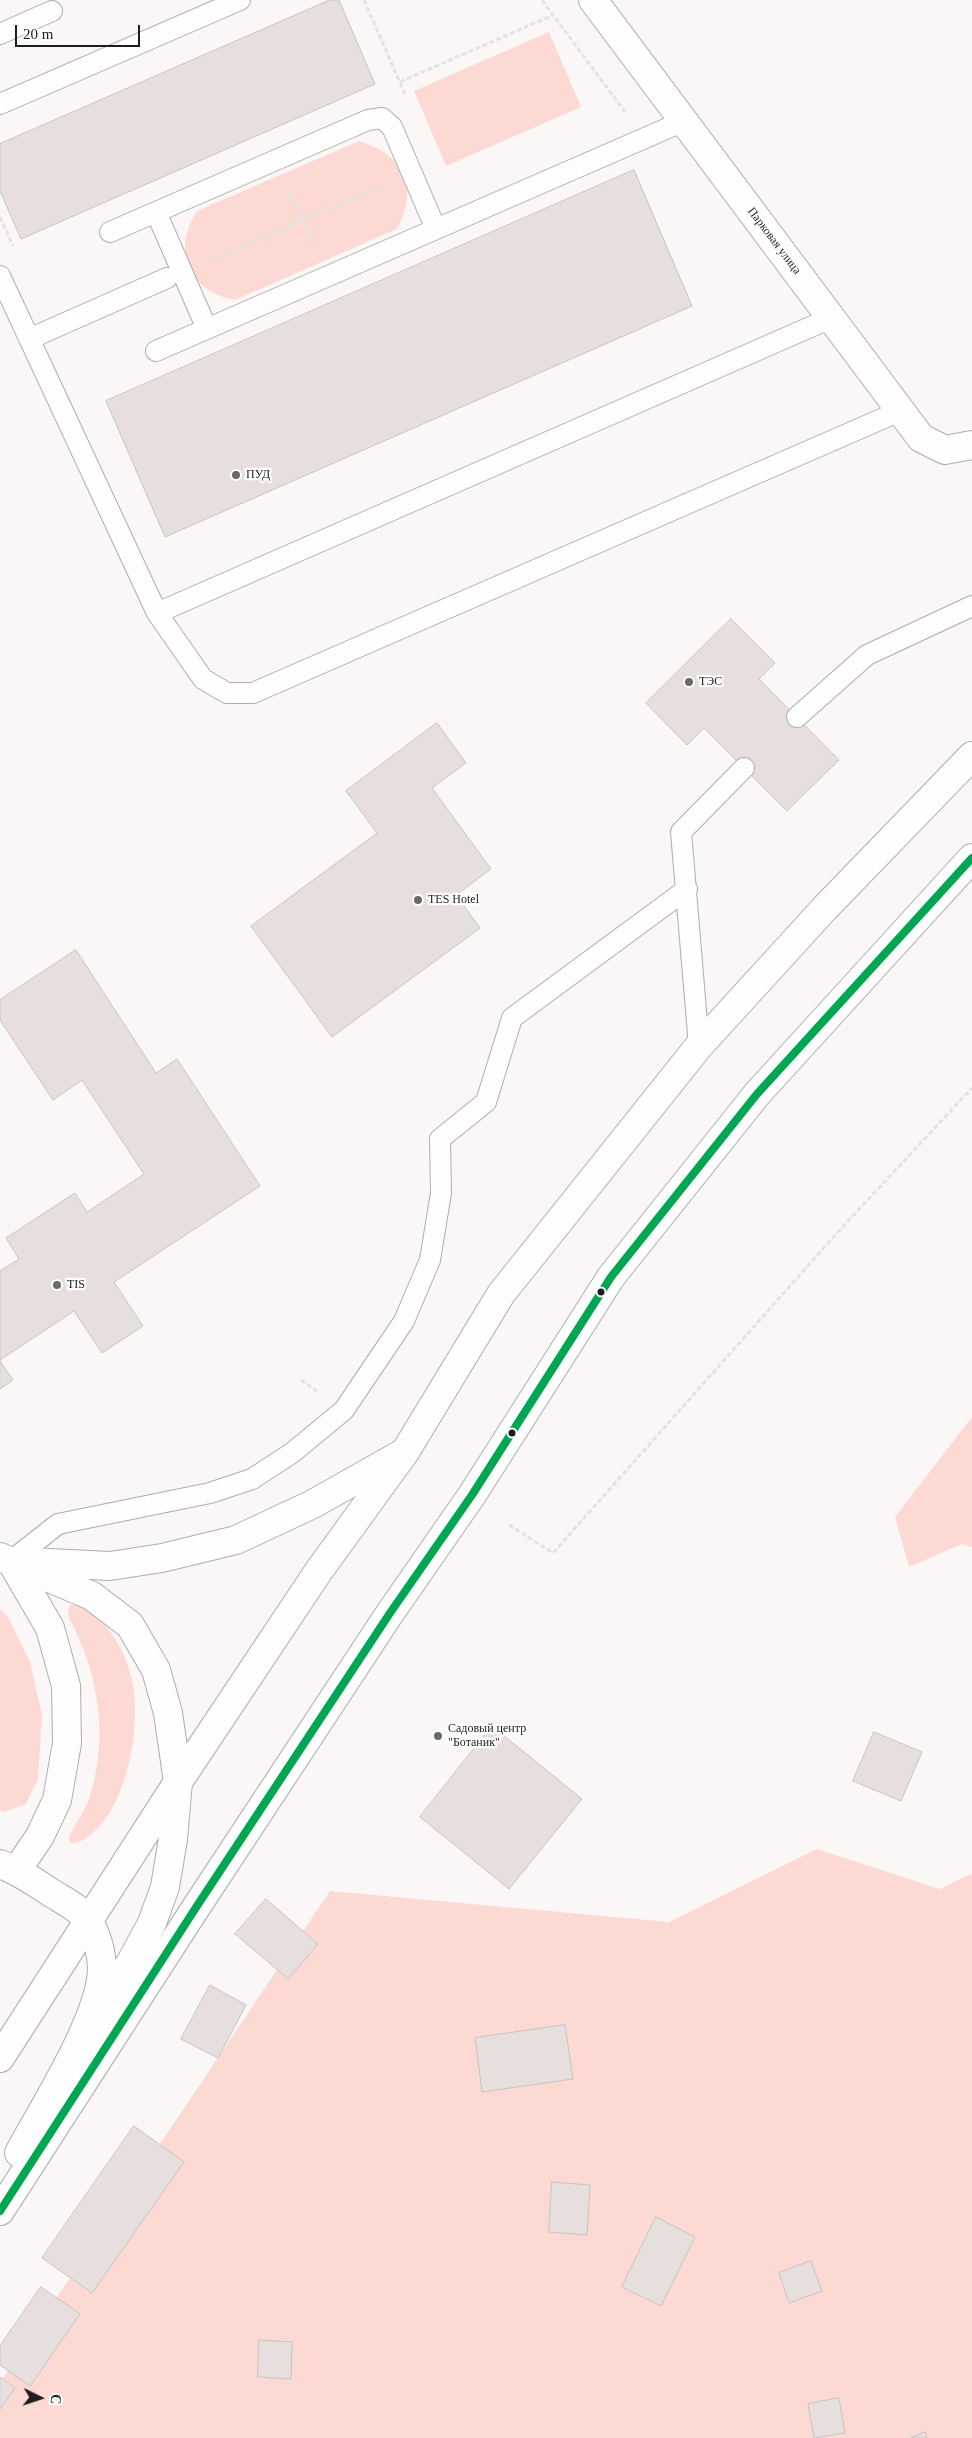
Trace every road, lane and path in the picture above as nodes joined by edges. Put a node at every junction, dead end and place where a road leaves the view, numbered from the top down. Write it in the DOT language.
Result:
graph roads {
  1 [pos="240,0"];
  2 [pos="542,0"];
  3 [pos="593,0"];
  4 [pos="52,11"];
  5 [pos="553,15"];
  6 [pos="0,34"];
  7 [pos="400,82"];
  8 [pos="0,104"];
  9 [pos="684,121"];
  10 [pos="645,138"];
  11 [pos="276,160"];
  12 [pos="411,172"];
  13 [pos="156,212"];
  14 [pos="302,220"];
  15 [pos="436,229"];
  16 [pos="110,232"];
  17 [pos="175,275"];
  18 [pos="0,276"];
  19 [pos="327,277"];
  20 [pos="831,318"];
  21 [pos="208,329"];
  22 [pos="29,338"];
  23 [pos="156,351"];
  24 [pos="900,411"];
  25 [pos="972,445"];
  26 [pos="972,606"];
  27 [pos="157,613"];
  28 [pos="797,717"];
  29 [pos="972,756"];
  30 [pos="744,768"];
  31 [pos="972,858"];
  32 [pos="686,890"];
  33 [pos="698,1046"];
  34 [pos="972,1088"];
  35 [pos="406,1452"];
  36 [pos="509,1525"];
  37 [pos="6,1559"];
  38 [pos="178,1782"];
  39 [pos="9,1867"];
  40 [pos="88,1920"];
  41 [pos="78,2044"];
  42 [pos="0,2058"];
  43 [pos="0,2187"];
  44 [pos="0,2211"];
  1 -- 8 [label="lane"];
  2 -- 5 [label="path"];
  3 -- 9 [label="main road, Парковая улица"];
  4 -- 6 [label="lane"];
  5 -- 7 [label="path"];
  5 -- 10 [label="path"];
  9 -- 10 [label="lane"];
  9 -- 20 [label="main road, Парковая улица"];
  10 -- 15 [label="lane"];
  11 -- 12 [label="lane"];
  11 -- 13 [label="lane"];
  11 -- 14 [label="path"];
  12 -- 14 [label="path"];
  12 -- 15 [label="lane"];
  13 -- 16 [label="lane"];
  13 -- 17 [label="lane"];
  14 -- 17 [label="path"];
  14 -- 19 [label="path"];
  15 -- 19 [label="lane"];
  17 -- 21 [label="lane"];
  17 -- 22 [label="lane"];
  18 -- 22 [label="lane"];
  19 -- 21 [label="lane"];
  20 -- 24 [label="main road, Парковая улица"];
  20 -- 27 [label="lane"];
  21 -- 23 [label="lane"];
  22 -- 27 [label="lane"];
  24 -- 25 [label="main road, Парковая улица"];
  24 -- 27 [label="lane"];
  26 -- 28 [label="lane"];
  29 -- 33 [label="main road"];
  30 -- 32 [label="lane"];
  31 -- 44 [label="main road"];
  32 -- 33 [label="lane"];
  32 -- 37 [label="lane"];
  33 -- 35 [label="main road"];
  34 -- 36 [label="path"];
  35 -- 37 [label="main road"];
  35 -- 38 [label="main road"];
  37 -- 38 [label="main road"];
  37 -- 39 [label="main road"];
  38 -- 40 [label="main road"];
  38 -- 41 [label="main road"];
  39 -- 40 [label="main road"];
  40 -- 41 [label="main road"];
  40 -- 42 [label="main road"];
  41 -- 43 [label="main road"];
}
